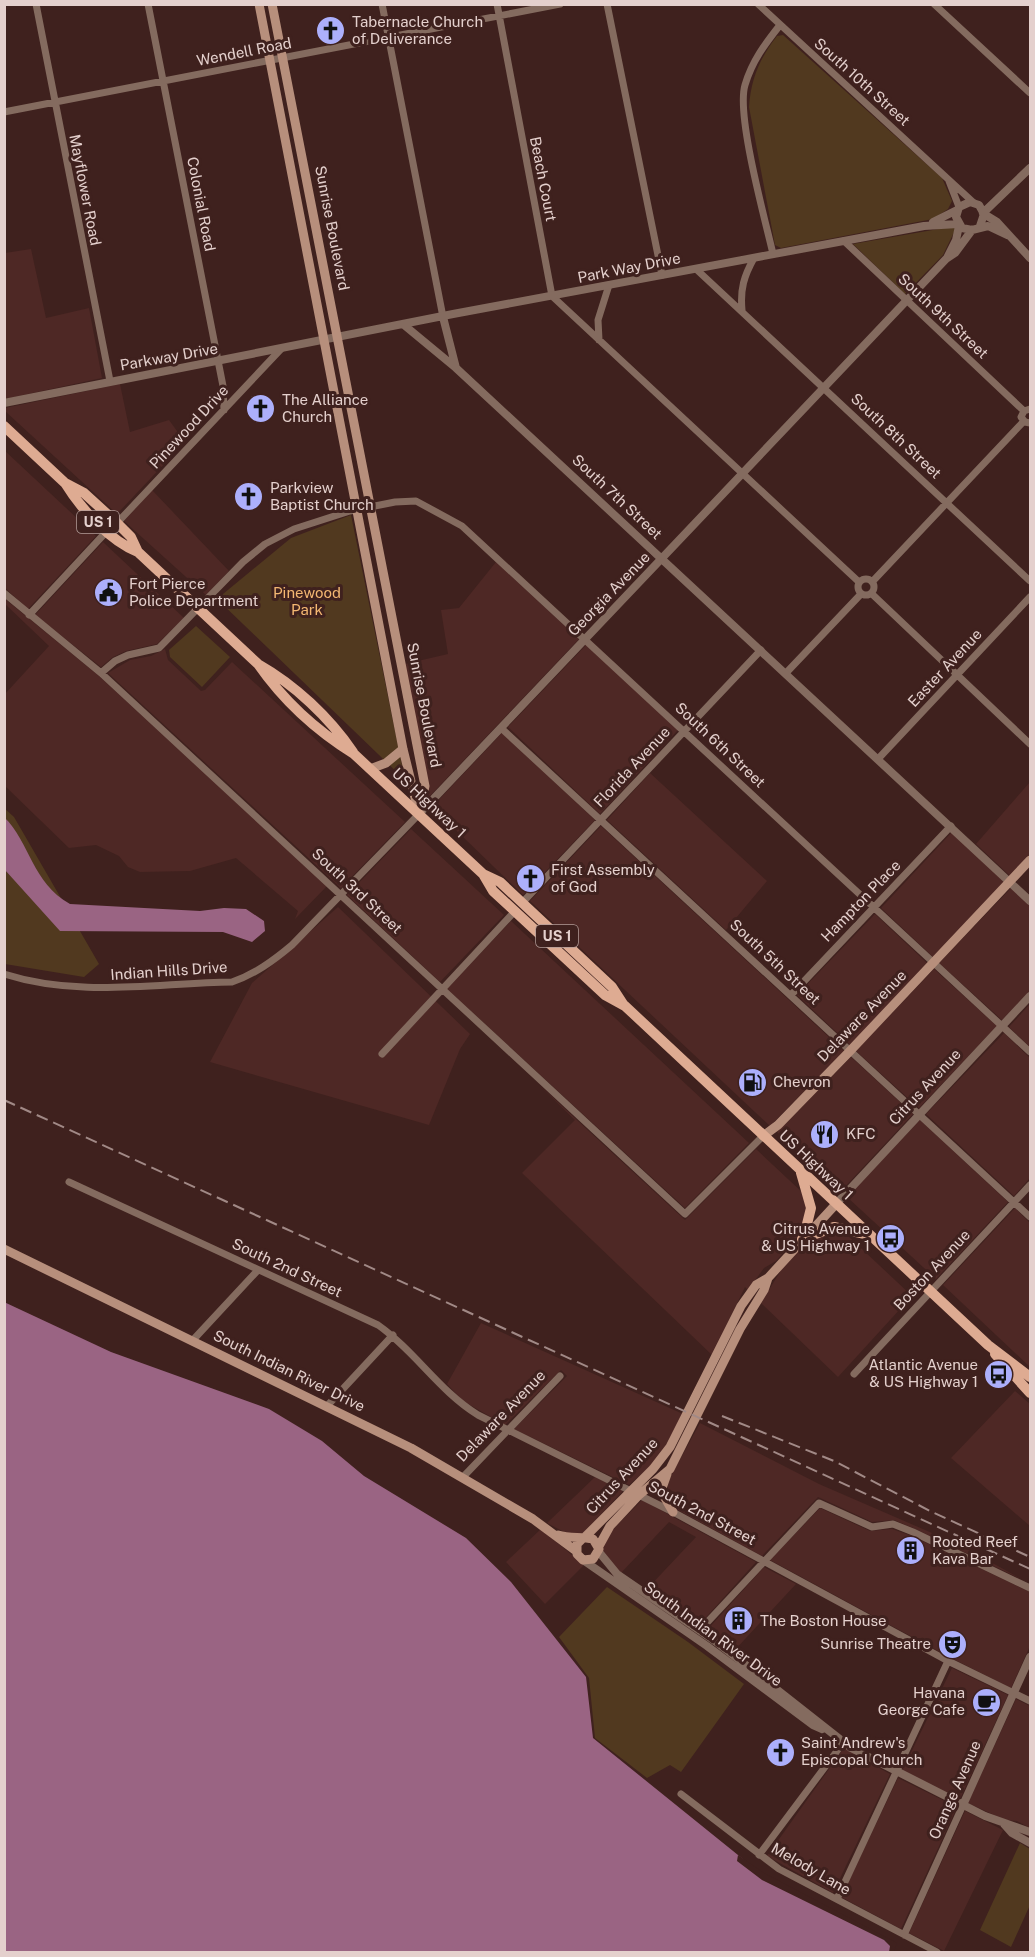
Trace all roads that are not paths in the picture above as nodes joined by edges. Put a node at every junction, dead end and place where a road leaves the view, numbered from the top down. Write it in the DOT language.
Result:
graph roads {
  1 [pos="36,4"];
  2 [pos="148,4"];
  3 [pos="259,4"];
  4 [pos="273,4"];
  5 [pos="382,4"];
  6 [pos="497,4"];
  7 [pos="560,4"];
  8 [pos="607,4"];
  9 [pos="758,4"];
  10 [pos="934,4"];
  11 [pos="499,16"];
  12 [pos="780,25"];
  13 [pos="389,39"];
  14 [pos="283,59"];
  15 [pos="270,61"];
  16 [pos="163,82"];
  17 [pos="1030,93"];
  18 [pos="54,104"];
  19 [pos="4,112"];
  20 [pos="1030,168"];
  21 [pos="948,179"];
  22 [pos="958,209"];
  23 [pos="980,209"];
  24 [pos="958,225"];
  25 [pos="924,226"];
  26 [pos="976,228"];
  27 [pos="1007,236"];
  28 [pos="844,241"];
  29 [pos="773,254"];
  30 [pos="754,258"];
  31 [pos="1030,258"];
  32 [pos="946,259"];
  33 [pos="696,268"];
  34 [pos="662,275"];
  35 [pos="609,285"];
  36 [pos="552,296"];
  37 [pos="906,301"];
  38 [pos="742,310"];
  39 [pos="443,316"];
  40 [pos="404,325"];
  41 [pos="338,338"];
  42 [pos="325,340"];
  43 [pos="599,340"];
  44 [pos="282,349"];
  45 [pos="218,362"];
  46 [pos="456,368"];
  47 [pos="110,381"];
  48 [pos="825,387"];
  49 [pos="5,403"];
  50 [pos="224,410"];
  51 [pos="1027,410"];
  52 [pos="1027,422"];
  53 [pos="4,426"];
  54 [pos="743,473"];
  55 [pos="66,483"];
  56 [pos="947,502"];
  57 [pos="370,507"];
  58 [pos="356,510"];
  59 [pos="117,524"];
  60 [pos="107,531"];
  61 [pos="138,552"];
  62 [pos="663,558"];
  63 [pos="1030,581"];
  64 [pos="859,582"];
  65 [pos="872,582"];
  66 [pos="4,593"];
  67 [pos="861,594"];
  68 [pos="872,594"];
  69 [pos="1030,597"];
  70 [pos="199,609"];
  71 [pos="29,615"];
  72 [pos="585,639"];
  73 [pos="760,650"];
  74 [pos="101,673"];
  75 [pos="786,674"];
  76 [pos="957,675"];
  77 [pos="501,728"];
  78 [pos="684,730"];
  79 [pos="1030,744"];
  80 [pos="403,749"];
  81 [pos="878,759"];
  82 [pos="370,769"];
  83 [pos="419,814"];
  84 [pos="600,820"];
  85 [pos="951,826"];
  86 [pos="1030,860"];
  87 [pos="1010,882"];
  88 [pos="341,895"];
  89 [pos="1030,901"];
  90 [pos="518,907"];
  91 [pos="874,908"];
  92 [pos="933,963"];
  93 [pos="4,974"];
  94 [pos="441,988"];
  95 [pos="791,995"];
  96 [pos="1030,996"];
  97 [pos="1003,1026"];
  98 [pos="850,1051"];
  99 [pos="1030,1052"];
  100 [pos="382,1054"];
  101 [pos="920,1114"];
  102 [pos="764,1136"];
  103 [pos="800,1170"];
  104 [pos="69,1182"];
  105 [pos="1030,1185"];
  106 [pos="1014,1202"];
  107 [pos="836,1204"];
  108 [pos="685,1214"];
  109 [pos="1030,1217"];
  110 [pos="871,1236"];
  111 [pos="803,1238"];
  112 [pos="4,1249"];
  113 [pos="258,1270"];
  114 [pos="931,1292"];
  115 [pos="393,1335"];
  116 [pos="193,1340"];
  117 [pos="988,1345"];
  118 [pos="854,1374"];
  119 [pos="560,1376"];
  120 [pos="1030,1377"];
  121 [pos="1030,1393"];
  122 [pos="327,1406"];
  123 [pos="507,1430"];
  124 [pos="682,1437"];
  125 [pos="670,1469"];
  126 [pos="463,1477"];
  127 [pos="635,1493"];
  128 [pos="673,1512"];
  129 [pos="553,1533"];
  130 [pos="583,1538"];
  131 [pos="599,1549"];
  132 [pos="576,1551"];
  133 [pos="583,1560"];
  134 [pos="763,1561"];
  135 [pos="1030,1588"];
  136 [pos="700,1630"];
  137 [pos="1030,1657"];
  138 [pos="948,1661"];
  139 [pos="1014,1694"];
  140 [pos="1030,1701"];
  141 [pos="825,1730"];
  142 [pos="843,1743"];
  143 [pos="896,1772"];
  144 [pos="681,1794"];
  145 [pos="963,1805"];
  146 [pos="1004,1824"];
  147 [pos="1030,1832"];
  148 [pos="1030,1843"];
  149 [pos="759,1855"];
  150 [pos="837,1899"];
  151 [pos="904,1935"];
  152 [pos="937,1953"];
  1 -- 18 [label="street, Mayflower Road"];
  2 -- 16 [label="street, Colonial Road"];
  3 -- 15 [label="main road, Sunrise Boulevard"];
  4 -- 14 [label="main road, Sunrise Boulevard"];
  5 -- 13 [label="street"];
  6 -- 11 [label="street, Beach Court"];
  7 -- 11 [label="street, Wendell Road"];
  8 -- 34 [label="street"];
  9 -- 12 [label="street, South 10th Street"];
  10 -- 17 [label="street"];
  11 -- 13 [label="street, Wendell Road"];
  11 -- 36 [label="street, Beach Court"];
  12 -- 21 [label="street, South 10th Street"];
  12 -- 29 [label="street"];
  13 -- 14 [label="street, Wendell Road"];
  13 -- 39 [label="street"];
  14 -- 15 [label="street, Wendell Road"];
  14 -- 41 [label="main road, Sunrise Boulevard"];
  15 -- 16 [label="street, Wendell Road"];
  15 -- 42 [label="main road, Sunrise Boulevard"];
  16 -- 18 [label="street, Wendell Road"];
  16 -- 45 [label="street, Colonial Road"];
  18 -- 19 [label="street, Wendell Road"];
  18 -- 47 [label="street, Mayflower Road"];
  20 -- 23 [label="street"];
  21 -- 22 [label="street, South 10th Street"];
  21 -- 23 [label="street, South 10th Street"];
  22 -- 23 [label="street, Park Way Drive"];
  22 -- 24 [label="street"];
  22 -- 25 [label="street, Park Way Drive"];
  23 -- 26 [label="street, Georgia Avenue"];
  23 -- 27 [label="street, South 10th Street"];
  24 -- 25 [label="street, Park Way Drive"];
  24 -- 26 [label="street, South 10th Street"];
  24 -- 32 [label="street, Georgia Avenue"];
  25 -- 28 [label="street, Park Way Drive"];
  26 -- 27 [label="street, South 10th Street"];
  26 -- 32 [label="street, Georgia Avenue"];
  27 -- 31 [label="street, South 10th Street"];
  28 -- 29 [label="street, Park Way Drive"];
  28 -- 37 [label="street, South 9th Street"];
  29 -- 30 [label="street, Park Way Drive"];
  30 -- 33 [label="street, Park Way Drive"];
  30 -- 38 [label="street"];
  32 -- 37 [label="street, Georgia Avenue"];
  33 -- 34 [label="street, Park Way Drive"];
  33 -- 38 [label="street, South 8th Street"];
  34 -- 35 [label="street, Park Way Drive"];
  35 -- 36 [label="street, Park Way Drive"];
  35 -- 43 [label="street"];
  36 -- 39 [label="street, Park Way Drive"];
  36 -- 43 [label="street"];
  37 -- 48 [label="street, Georgia Avenue"];
  37 -- 51 [label="street, South 9th Street"];
  38 -- 48 [label="street, South 8th Street"];
  39 -- 40 [label="street, Park Way Drive"];
  39 -- 46 [label="street"];
  40 -- 41 [label="street, Park Way Drive"];
  40 -- 46 [label="street, South 7th Street"];
  41 -- 42 [label="street, Parkway Drive"];
  41 -- 57 [label="main road, Sunrise Boulevard"];
  42 -- 44 [label="street, Parkway Drive"];
  42 -- 58 [label="main road, Sunrise Boulevard"];
  43 -- 54 [label="street"];
  44 -- 45 [label="street, Parkway Drive"];
  44 -- 50 [label="street, Pinewood Drive"];
  45 -- 47 [label="street, Parkway Drive"];
  45 -- 50 [label="street, Colonial Road"];
  46 -- 62 [label="street, South 7th Street"];
  47 -- 49 [label="street, Parkway Drive"];
  48 -- 54 [label="street, Georgia Avenue"];
  48 -- 56 [label="street, South 8th Street"];
  50 -- 59 [label="street, Pinewood Drive"];
  51 -- 52 [label="street"];
  52 -- 56 [label="street"];
  53 -- 55 [label="main road, US Highway 1 / US 1"];
  54 -- 62 [label="street, Georgia Avenue"];
  54 -- 64 [label="street"];
  55 -- 59 [label="main road, US Highway 1 / US 1"];
  55 -- 60 [label="main road, US Highway 1 / US 1"];
  56 -- 63 [label="street, South 8th Street"];
  56 -- 65 [label="street"];
  57 -- 58 [label="street, South 6th Street"];
  57 -- 72 [label="street, South 6th Street"];
  57 -- 83 [label="main road, Sunrise Boulevard"];
  58 -- 70 [label="street, South 6th Street"];
  58 -- 80 [label="main road, Sunrise Boulevard"];
  59 -- 61 [label="main road, US Highway 1 / US 1"];
  60 -- 61 [label="main road, US Highway 1 / US 1"];
  60 -- 71 [label="street"];
  61 -- 70 [label="main road, US Highway 1 / US 1"];
  62 -- 72 [label="street, Georgia Avenue"];
  62 -- 73 [label="street, South 7th Street"];
  64 -- 65 [label="street"];
  64 -- 67 [label="street"];
  65 -- 68 [label="street"];
  66 -- 71 [label="street, South 3rd Street"];
  67 -- 68 [label="street"];
  67 -- 75 [label="street"];
  68 -- 76 [label="street"];
  69 -- 76 [label="street, Easter Avenue"];
  70 -- 74 [label="street, South 6th Street"];
  70 -- 82 [label="main road, US Highway 1 / US 1"];
  71 -- 74 [label="street, South 3rd Street"];
  72 -- 77 [label="street, Georgia Avenue"];
  72 -- 78 [label="street, South 6th Street"];
  73 -- 75 [label="street, South 7th Street"];
  73 -- 78 [label="street, Florida Avenue"];
  74 -- 88 [label="street, South 3rd Street"];
  75 -- 81 [label="street, South 7th Street"];
  76 -- 79 [label="street"];
  76 -- 81 [label="street, Easter Avenue"];
  77 -- 83 [label="street, Georgia Avenue"];
  77 -- 84 [label="street, South 5th Street"];
  78 -- 84 [label="street, Florida Avenue"];
  78 -- 91 [label="street, South 6th Street"];
  80 -- 82 [label="main road"];
  80 -- 83 [label="main road, Sunrise Boulevard"];
  81 -- 85 [label="street, South 7th Street"];
  82 -- 83 [label="main road, US Highway 1 / US 1"];
  83 -- 88 [label="street, Georgia Avenue"];
  83 -- 90 [label="main road, US Highway 1 / US 1"];
  84 -- 90 [label="street, Florida Avenue"];
  84 -- 95 [label="street, South 5th Street"];
  85 -- 87 [label="street, South 7th Street"];
  85 -- 91 [label="street, Hampton Place"];
  86 -- 87 [label="main road, Delaware Avenue"];
  87 -- 89 [label="street, South 7th Street"];
  87 -- 92 [label="main road, Delaware Avenue"];
  88 -- 93 [label="street, Indian Hills Drive"];
  88 -- 94 [label="street, South 3rd Street"];
  90 -- 94 [label="street, Florida Avenue"];
  90 -- 102 [label="main road, US Highway 1 / US 1"];
  91 -- 92 [label="street, South 6th Street"];
  91 -- 95 [label="street, Hampton Place"];
  92 -- 97 [label="street, South 6th Street"];
  92 -- 98 [label="main road, Delaware Avenue"];
  94 -- 100 [label="street, Florida Avenue"];
  94 -- 108 [label="street, South 3rd Street"];
  95 -- 98 [label="street, South 5th Street"];
  96 -- 97 [label="street, Citrus Avenue"];
  97 -- 99 [label="street, South 6th Street"];
  97 -- 101 [label="street, Citrus Avenue"];
  98 -- 101 [label="street, South 5th Street"];
  98 -- 102 [label="main road, Delaware Avenue"];
  101 -- 106 [label="street, South 5th Street"];
  101 -- 107 [label="street, Citrus Avenue"];
  102 -- 103 [label="main road, US Highway 1 / US 1"];
  102 -- 108 [label="street, Delaware Avenue"];
  103 -- 107 [label="main road, US Highway 1 / US 1"];
  103 -- 111 [label="main road"];
  104 -- 113 [label="street, South 2nd Street"];
  105 -- 106 [label="street, Boston Avenue"];
  106 -- 109 [label="street, South 5th Street"];
  106 -- 114 [label="street, Boston Avenue"];
  107 -- 110 [label="main road, US Highway 1 / US 1"];
  107 -- 111 [label="main road, Citrus Avenue"];
  110 -- 111 [label="main road"];
  110 -- 114 [label="main road, US Highway 1 / US 1"];
  111 -- 124 [label="main road, Citrus Avenue"];
  112 -- 116 [label="main road, South Indian River Drive"];
  113 -- 115 [label="street, South 2nd Street"];
  113 -- 116 [label="street"];
  114 -- 117 [label="main road, US Highway 1 / US 1"];
  114 -- 118 [label="street, Boston Avenue"];
  115 -- 122 [label="street"];
  115 -- 123 [label="street, South 2nd Street"];
  116 -- 122 [label="main road, South Indian River Drive"];
  117 -- 120 [label="main road, US Highway 1 / US 1"];
  117 -- 121 [label="main road, US Highway 1 / US 1"];
  119 -- 123 [label="street, Delaware Avenue"];
  122 -- 126 [label="main road, South Indian River Drive"];
  123 -- 126 [label="street, Delaware Avenue"];
  123 -- 127 [label="street, South 2nd Street"];
  124 -- 125 [label="main road, Citrus Avenue"];
  124 -- 127 [label="main road, Citrus Avenue"];
  125 -- 127 [label="main road, Citrus Avenue"];
  125 -- 128 [label="main road"];
  126 -- 129 [label="main road, South Indian River Drive"];
  127 -- 128 [label="street, South 2nd Street"];
  127 -- 130 [label="main road, Citrus Avenue"];
  127 -- 131 [label="main road, Citrus Avenue"];
  128 -- 134 [label="street, South 2nd Street"];
  129 -- 130 [label="main road, South Indian River Drive"];
  129 -- 132 [label="main road, South Indian River Drive"];
  130 -- 131 [label="main road"];
  130 -- 132 [label="main road"];
  131 -- 133 [label="main road"];
  131 -- 136 [label="street, South Indian River Drive"];
  132 -- 133 [label="main road"];
  133 -- 141 [label="street, South Indian River Drive"];
  134 -- 135 [label="street"];
  134 -- 136 [label="street"];
  134 -- 138 [label="street, South 2nd Street"];
  136 -- 141 [label="street, South Indian River Drive"];
  137 -- 139 [label="street, Orange Avenue"];
  138 -- 139 [label="street, South 2nd Street"];
  138 -- 143 [label="street"];
  139 -- 140 [label="street, South 2nd Street"];
  139 -- 145 [label="street, Orange Avenue"];
  141 -- 142 [label="street, South Indian River Drive"];
  142 -- 143 [label="street, South Indian River Drive"];
  142 -- 149 [label="street"];
  143 -- 145 [label="street, South Indian River Drive"];
  143 -- 150 [label="street"];
  144 -- 149 [label="street, Melody Lane"];
  145 -- 146 [label="street, South Indian River Drive"];
  145 -- 151 [label="street, Orange Avenue"];
  146 -- 147 [label="street, South Indian River Drive"];
  146 -- 148 [label="street, South Indian River Drive"];
  149 -- 150 [label="street, Melody Lane"];
  150 -- 151 [label="street, Melody Lane"];
  151 -- 152 [label="street, Melody Lane"];
}
